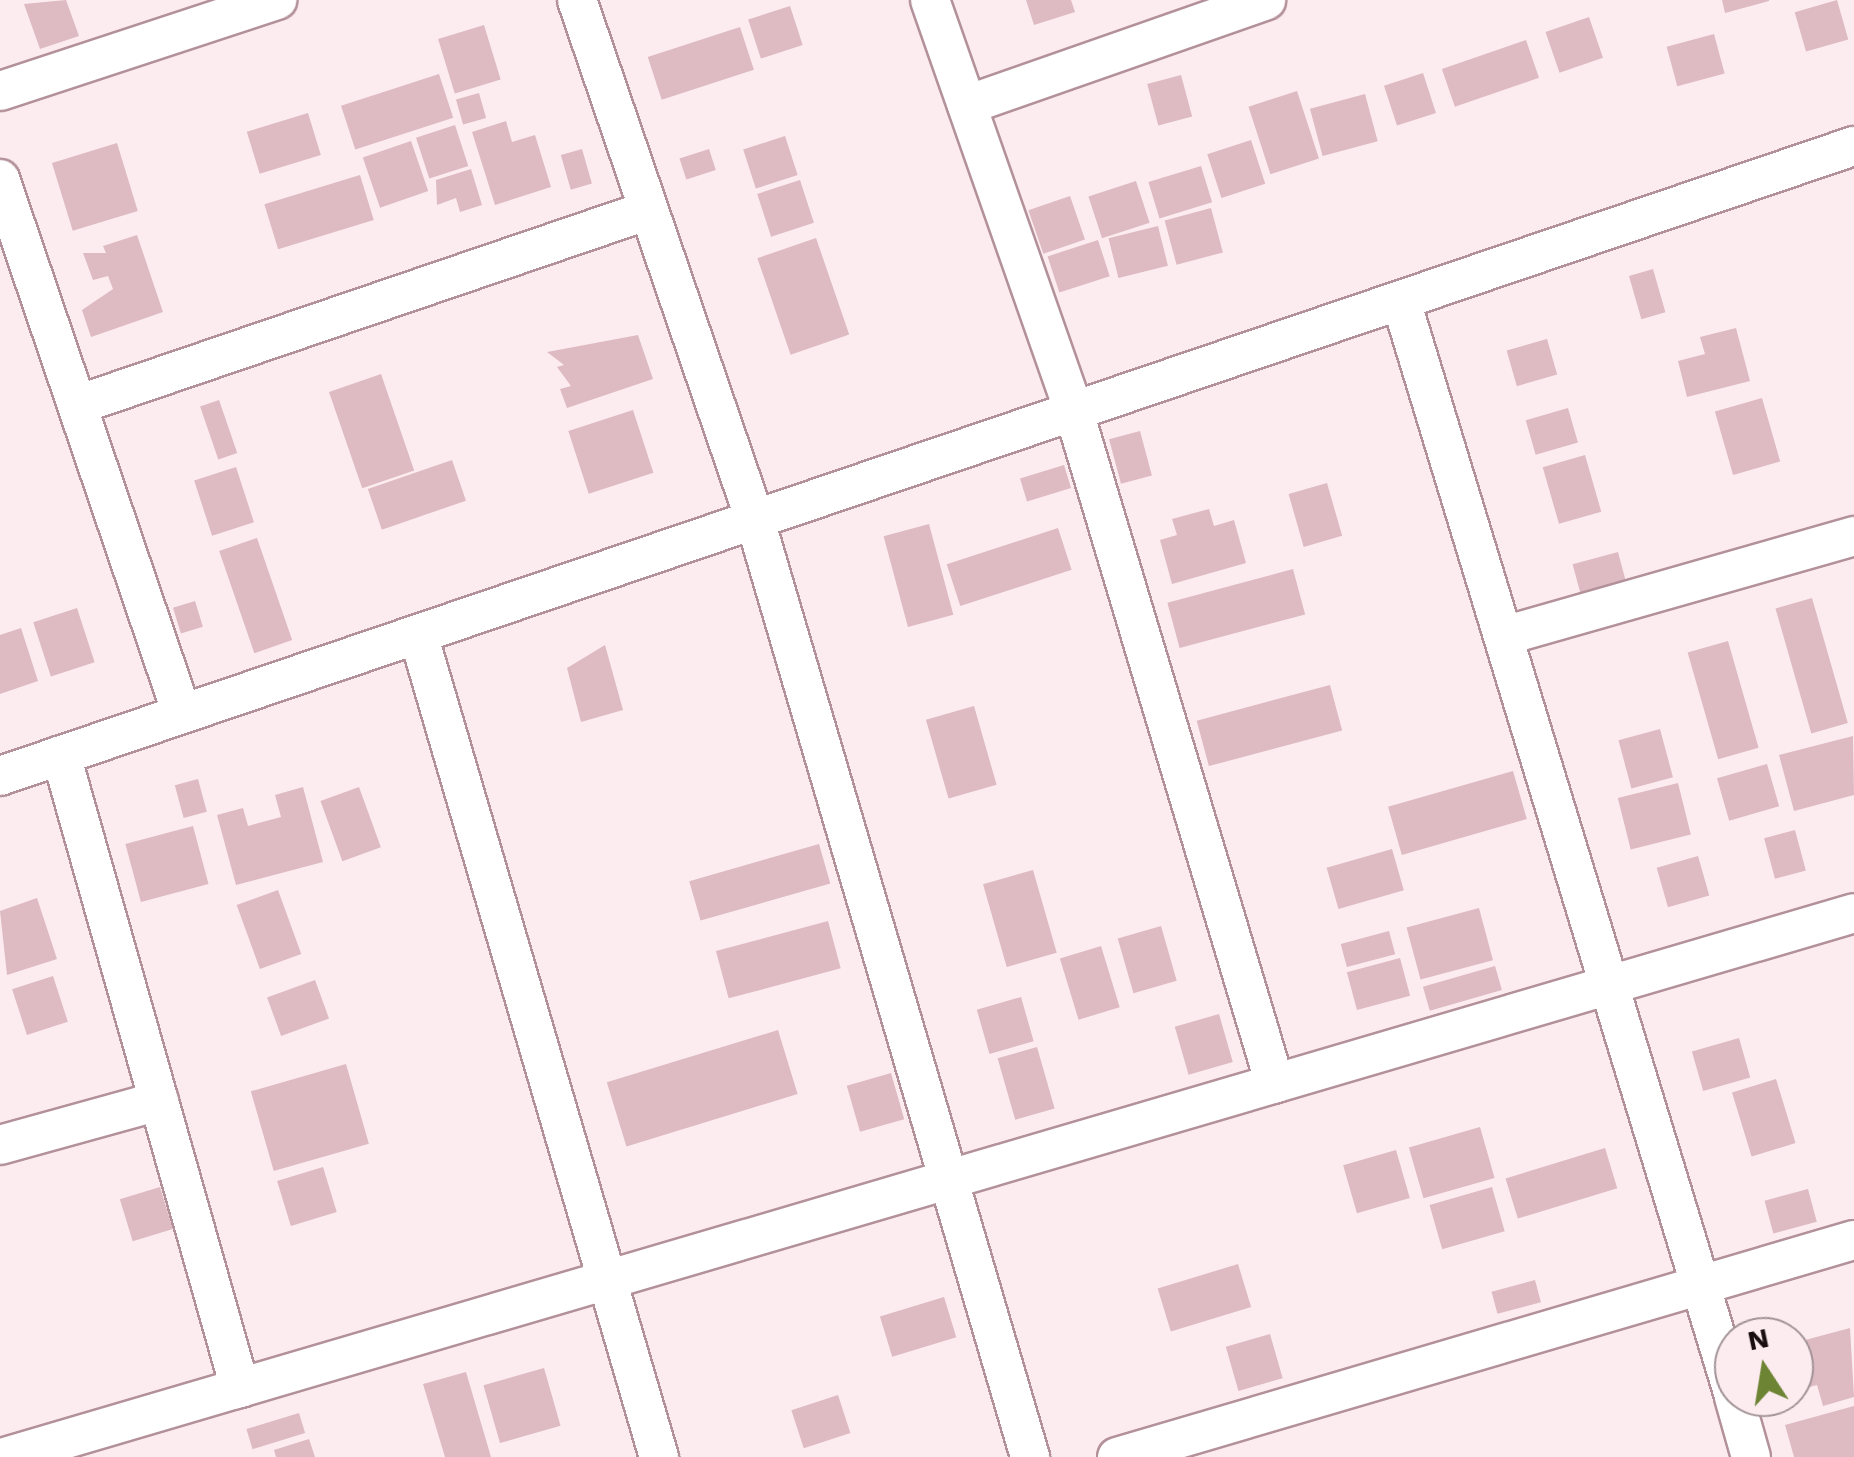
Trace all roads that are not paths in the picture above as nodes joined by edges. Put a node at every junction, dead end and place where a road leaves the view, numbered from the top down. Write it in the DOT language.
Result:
graph roads {
  1 [pos="277,0"];
  2 [pos="577,0"];
  3 [pos="930,0"];
  4 [pos="1266,0"];
  5 [pos="0,91"];
  6 [pos="967,105"];
  7 [pos="1854,146"];
  8 [pos="0,179"];
  9 [pos="649,210"];
  10 [pos="1402,300"];
  11 [pos="80,404"];
  12 [pos="1074,412"];
  13 [pos="755,520"];
  14 [pos="1854,536"];
  15 [pos="418,634"];
  16 [pos="1507,635"];
  17 [pos="182,714"];
  18 [pos="62,755"];
  19 [pos="0,776"];
  20 [pos="1854,913"];
  21 [pos="1610,985"];
  22 [pos="1275,1084"];
  23 [pos="160,1101"];
  24 [pos="0,1145"];
  25 [pos="952,1178"];
  26 [pos="1854,1240"];
  27 [pos="608,1280"];
  28 [pos="1702,1284"];
  29 [pos="1714,1326"];
  30 [pos="240,1388"];
  31 [pos="1740,1417"];
  32 [pos="5,1457"];
  33 [pos="659,1457"];
  34 [pos="1030,1457"];
  35 [pos="1117,1457"];
  36 [pos="1751,1457"];
  1 -- 5 [label="street"];
  2 -- 9 [label="street"];
  3 -- 6 [label="street"];
  4 -- 6 [label="street"];
  6 -- 12 [label="street"];
  7 -- 10 [label="street"];
  8 -- 11 [label="street"];
  9 -- 11 [label="street"];
  9 -- 13 [label="street"];
  10 -- 12 [label="street"];
  10 -- 16 [label="street"];
  11 -- 17 [label="street"];
  12 -- 13 [label="street"];
  12 -- 22 [label="street"];
  13 -- 15 [label="street"];
  13 -- 25 [label="street"];
  14 -- 16 [label="street"];
  15 -- 17 [label="street"];
  15 -- 27 [label="street"];
  16 -- 21 [label="street"];
  17 -- 18 [label="street"];
  18 -- 19 [label="street"];
  18 -- 23 [label="street"];
  20 -- 21 [label="street"];
  21 -- 22 [label="street"];
  21 -- 28 [label="street"];
  22 -- 25 [label="street"];
  23 -- 24 [label="street"];
  23 -- 30 [label="street"];
  25 -- 27 [label="street"];
  25 -- 34 [label="street"];
  26 -- 28 [label="street"];
  27 -- 30 [label="street"];
  27 -- 33 [label="street"];
  28 -- 29 [label="street"];
  28 -- 35 [label="street"];
  30 -- 32 [label="street"];
  31 -- 36 [label="street"];
}
